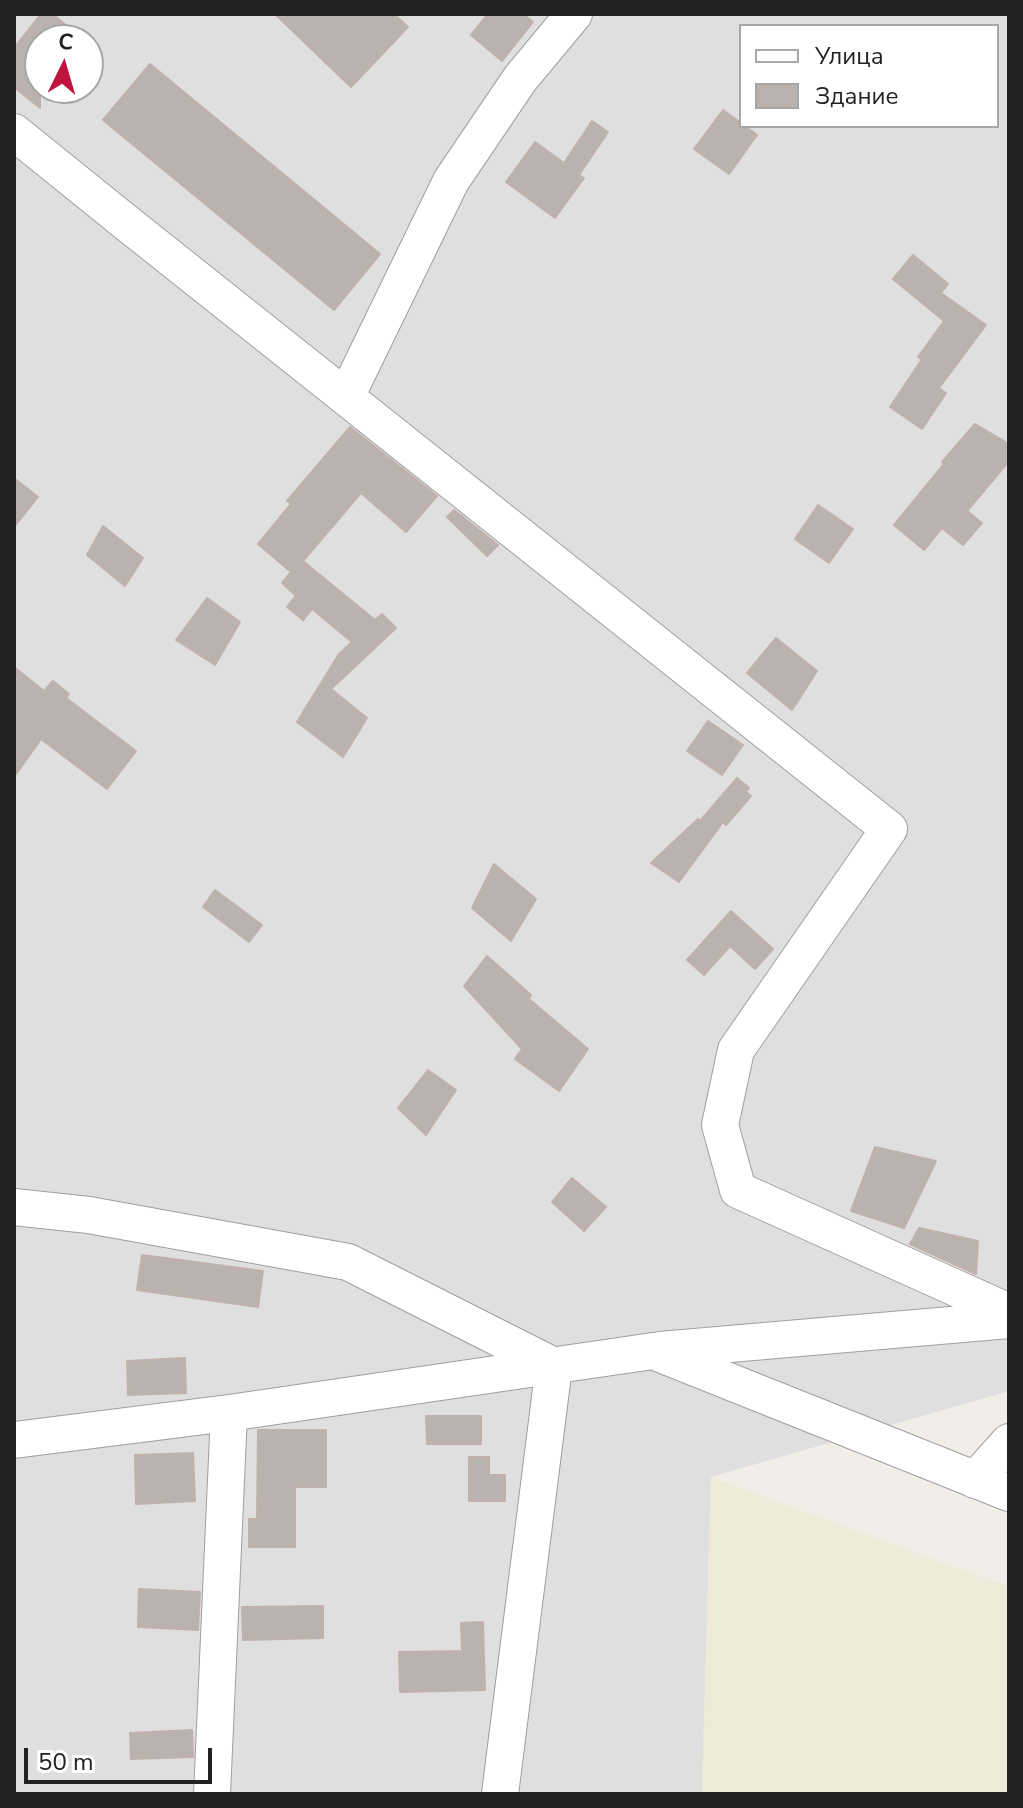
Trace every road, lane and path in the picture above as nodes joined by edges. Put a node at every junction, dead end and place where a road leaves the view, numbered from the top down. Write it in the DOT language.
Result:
graph roads {
  1 [pos="574,14"];
  2 [pos="14,132"];
  3 [pos="346,397"];
  4 [pos="14,1207"];
  5 [pos="1009,1312"];
  6 [pos="1009,1320"];
  7 [pos="653,1351"];
  8 [pos="554,1366"];
  9 [pos="229,1413"];
  10 [pos="14,1440"];
  11 [pos="1009,1442"];
  12 [pos="975,1480"];
  13 [pos="1009,1493"];
  14 [pos="212,1794"];
  15 [pos="500,1794"];
  1 -- 3 [label="street"];
  2 -- 3 [label="street"];
  3 -- 5 [label="street"];
  4 -- 8 [label="street"];
  6 -- 7 [label="street"];
  7 -- 8 [label="street"];
  7 -- 12 [label="street"];
  8 -- 9 [label="street"];
  8 -- 15 [label="street"];
  9 -- 10 [label="street"];
  9 -- 14 [label="street"];
  11 -- 12 [label="street"];
  12 -- 13 [label="street"];
}
